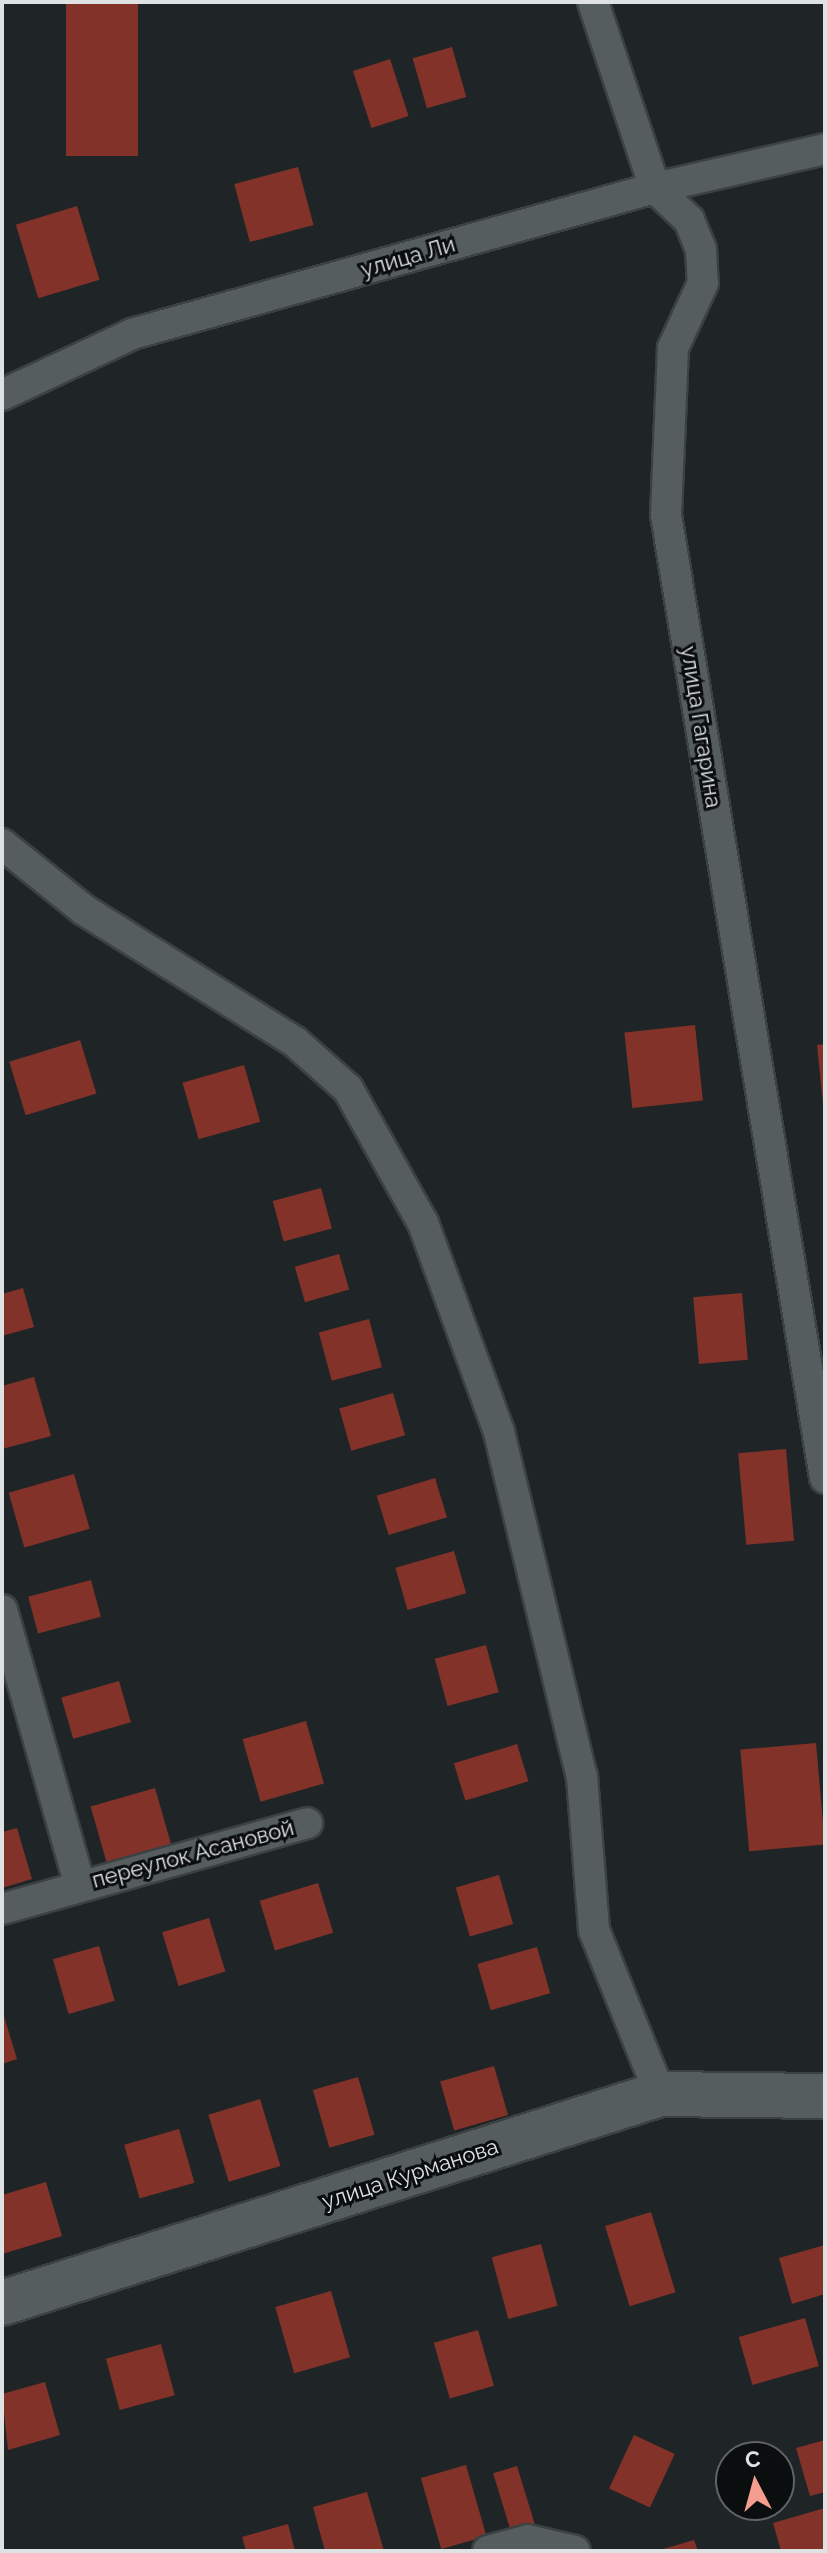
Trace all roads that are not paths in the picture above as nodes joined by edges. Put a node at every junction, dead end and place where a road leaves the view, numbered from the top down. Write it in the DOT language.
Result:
graph roads {
  1 [pos="593,2"];
  2 [pos="825,149"];
  3 [pos="655,188"];
  4 [pos="2,395"];
  5 [pos="2,844"];
  6 [pos="825,1478"];
  7 [pos="2,1610"];
  8 [pos="307,1823"];
  9 [pos="80,1885"];
  10 [pos="2,1909"];
  11 [pos="660,2094"];
  12 [pos="825,2096"];
  13 [pos="2,2303"];
  14 [pos="488,2551"];
  15 [pos="575,2551"];
  1 -- 3 [label="street, улица Гагарина"];
  2 -- 3 [label="street, улица Ли"];
  3 -- 4 [label="street, улица Ли"];
  3 -- 6 [label="street, улица Гагарина"];
  5 -- 11 [label="street"];
  7 -- 9 [label="street, переулок Асановой"];
  8 -- 9 [label="street, переулок Асановой"];
  9 -- 10 [label="street, переулок Асановой"];
  11 -- 12 [label="street, улица Курманова"];
  11 -- 13 [label="street, улица Курманова"];
  14 -- 15 [label="street"];
}
